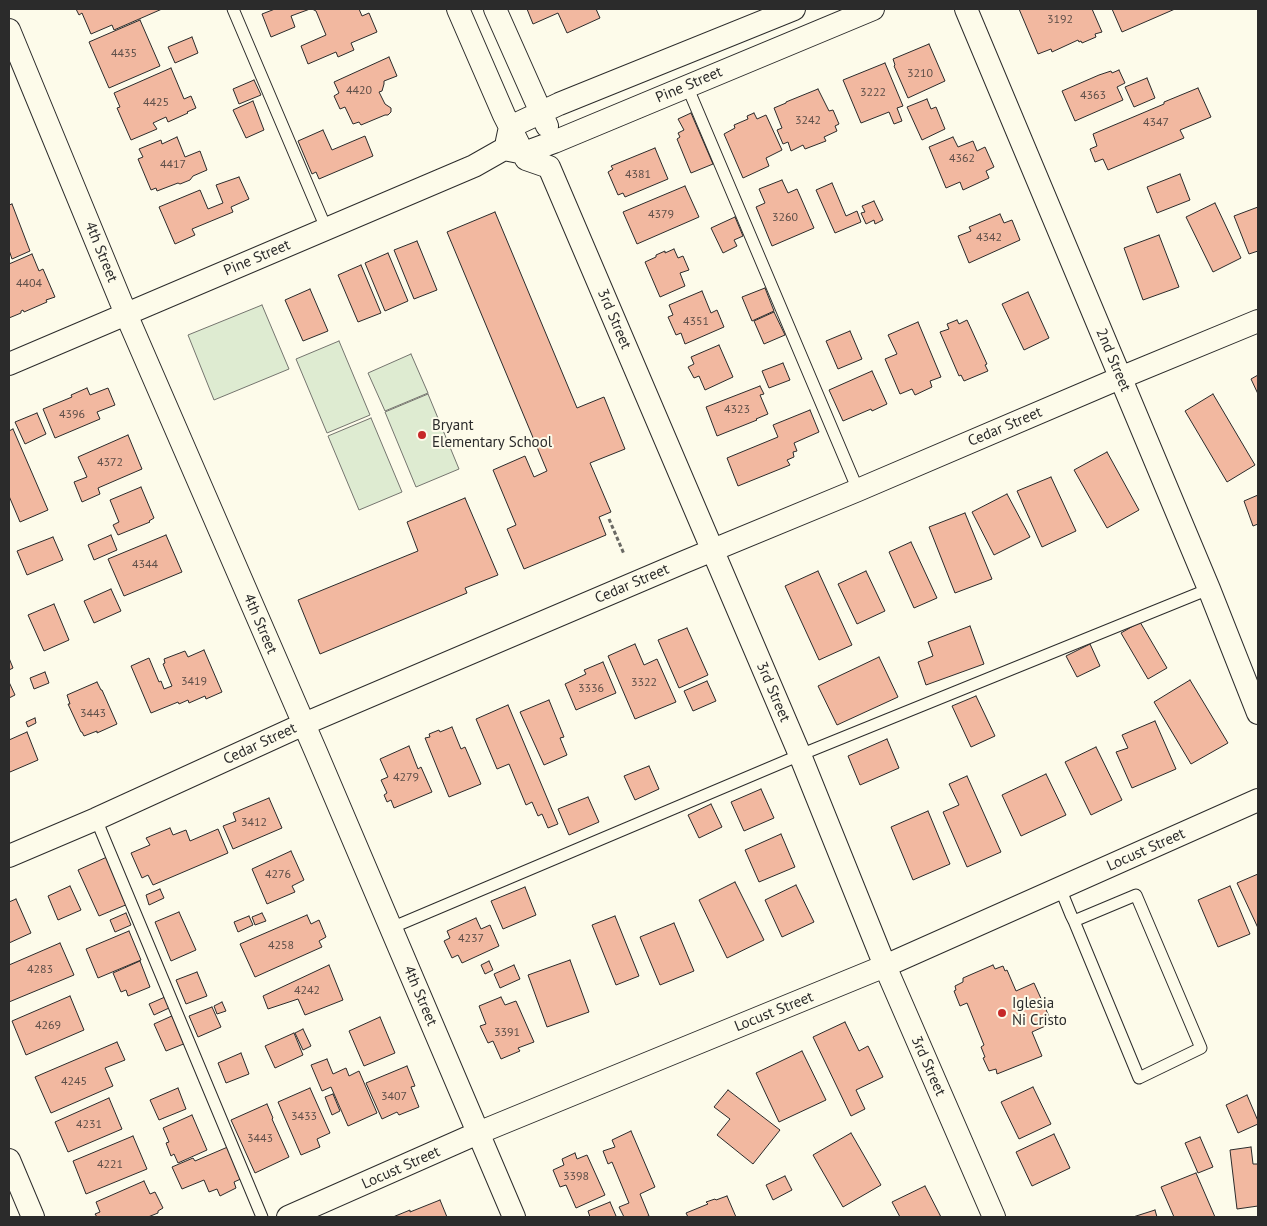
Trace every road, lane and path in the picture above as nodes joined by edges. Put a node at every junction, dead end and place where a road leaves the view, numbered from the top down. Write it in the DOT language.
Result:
graph roads {
  1 [pos="233,9"];
  2 [pos="458,9"];
  3 [pos="495,9"];
  4 [pos="794,9"];
  5 [pos="873,9"];
  6 [pos="966,9"];
  7 [pos="9,30"];
  8 [pos="687,86"];
  9 [pos="541,113"];
  10 [pos="510,127"];
  11 [pos="554,142"];
  12 [pos="514,151"];
  13 [pos="549,168"];
  14 [pos="326,228"];
  15 [pos="126,314"];
  16 [pos="1258,321"];
  17 [pos="9,364"];
  18 [pos="1120,378"];
  19 [pos="858,490"];
  20 [pos="609,519"];
  21 [pos="713,550"];
  22 [pos="624,554"];
  23 [pos="1209,589"];
  24 [pos="1258,713"];
  25 [pos="304,724"];
  26 [pos="800,756"];
  27 [pos="1258,800"];
  28 [pos="96,819"];
  29 [pos="9,856"];
  30 [pos="1060,888"];
  31 [pos="1074,921"];
  32 [pos="391,928"];
  33 [pos="885,966"];
  34 [pos="478,1133"];
  35 [pos="9,1160"];
  36 [pos="34,1217"];
  37 [pos="262,1217"];
  38 [pos="288,1217"];
  39 [pos="514,1217"];
  40 [pos="994,1217"];
  1 -- 14 [label="lane"];
  2 -- 10 [label="street"];
  3 -- 9 [label="street"];
  4 -- 9 [label="street, Pine Street"];
  5 -- 8 [label="street, Pine Street"];
  6 -- 18 [label="street, 2nd Street"];
  7 -- 15 [label="street, 4th Street"];
  8 -- 11 [label="street, Pine Street"];
  8 -- 19 [label="lane"];
  9 -- 10 [label="street, Pine Street"];
  9 -- 11 [label="street"];
  10 -- 12 [label="street"];
  11 -- 12 [label="street, Pine Street"];
  11 -- 13 [label="street"];
  12 -- 13 [label="street"];
  12 -- 14 [label="street, Pine Street"];
  13 -- 21 [label="street, 3rd Street"];
  14 -- 15 [label="street, Pine Street"];
  15 -- 17 [label="street, Pine Street"];
  15 -- 25 [label="street, 4th Street"];
  16 -- 18 [label="street, Cedar Street"];
  18 -- 19 [label="street, Cedar Street"];
  18 -- 23 [label="street, 2nd Street"];
  19 -- 21 [label="street, Cedar Street"];
  20 -- 22 [label="path"];
  21 -- 25 [label="street, Cedar Street"];
  21 -- 26 [label="street, 3rd Street"];
  23 -- 24 [label="street, 2nd Street"];
  23 -- 26 [label="lane"];
  25 -- 28 [label="street, Cedar Street"];
  25 -- 32 [label="street, 4th Street"];
  26 -- 32 [label="lane"];
  26 -- 33 [label="street, 3rd Street"];
  27 -- 30 [label="street, Locust Street"];
  28 -- 29 [label="street, Cedar Street"];
  28 -- 37 [label="lane"];
  30 -- 31 [label="lane"];
  30 -- 33 [label="street, Locust Street"];
  31 -- 31 [label="lane"];
  32 -- 34 [label="street, 4th Street"];
  33 -- 34 [label="street, Locust Street"];
  33 -- 40 [label="street, 3rd Street"];
  34 -- 38 [label="street, Locust Street"];
  34 -- 39 [label="street, 4th Street"];
  35 -- 36 [label="street"];
}
